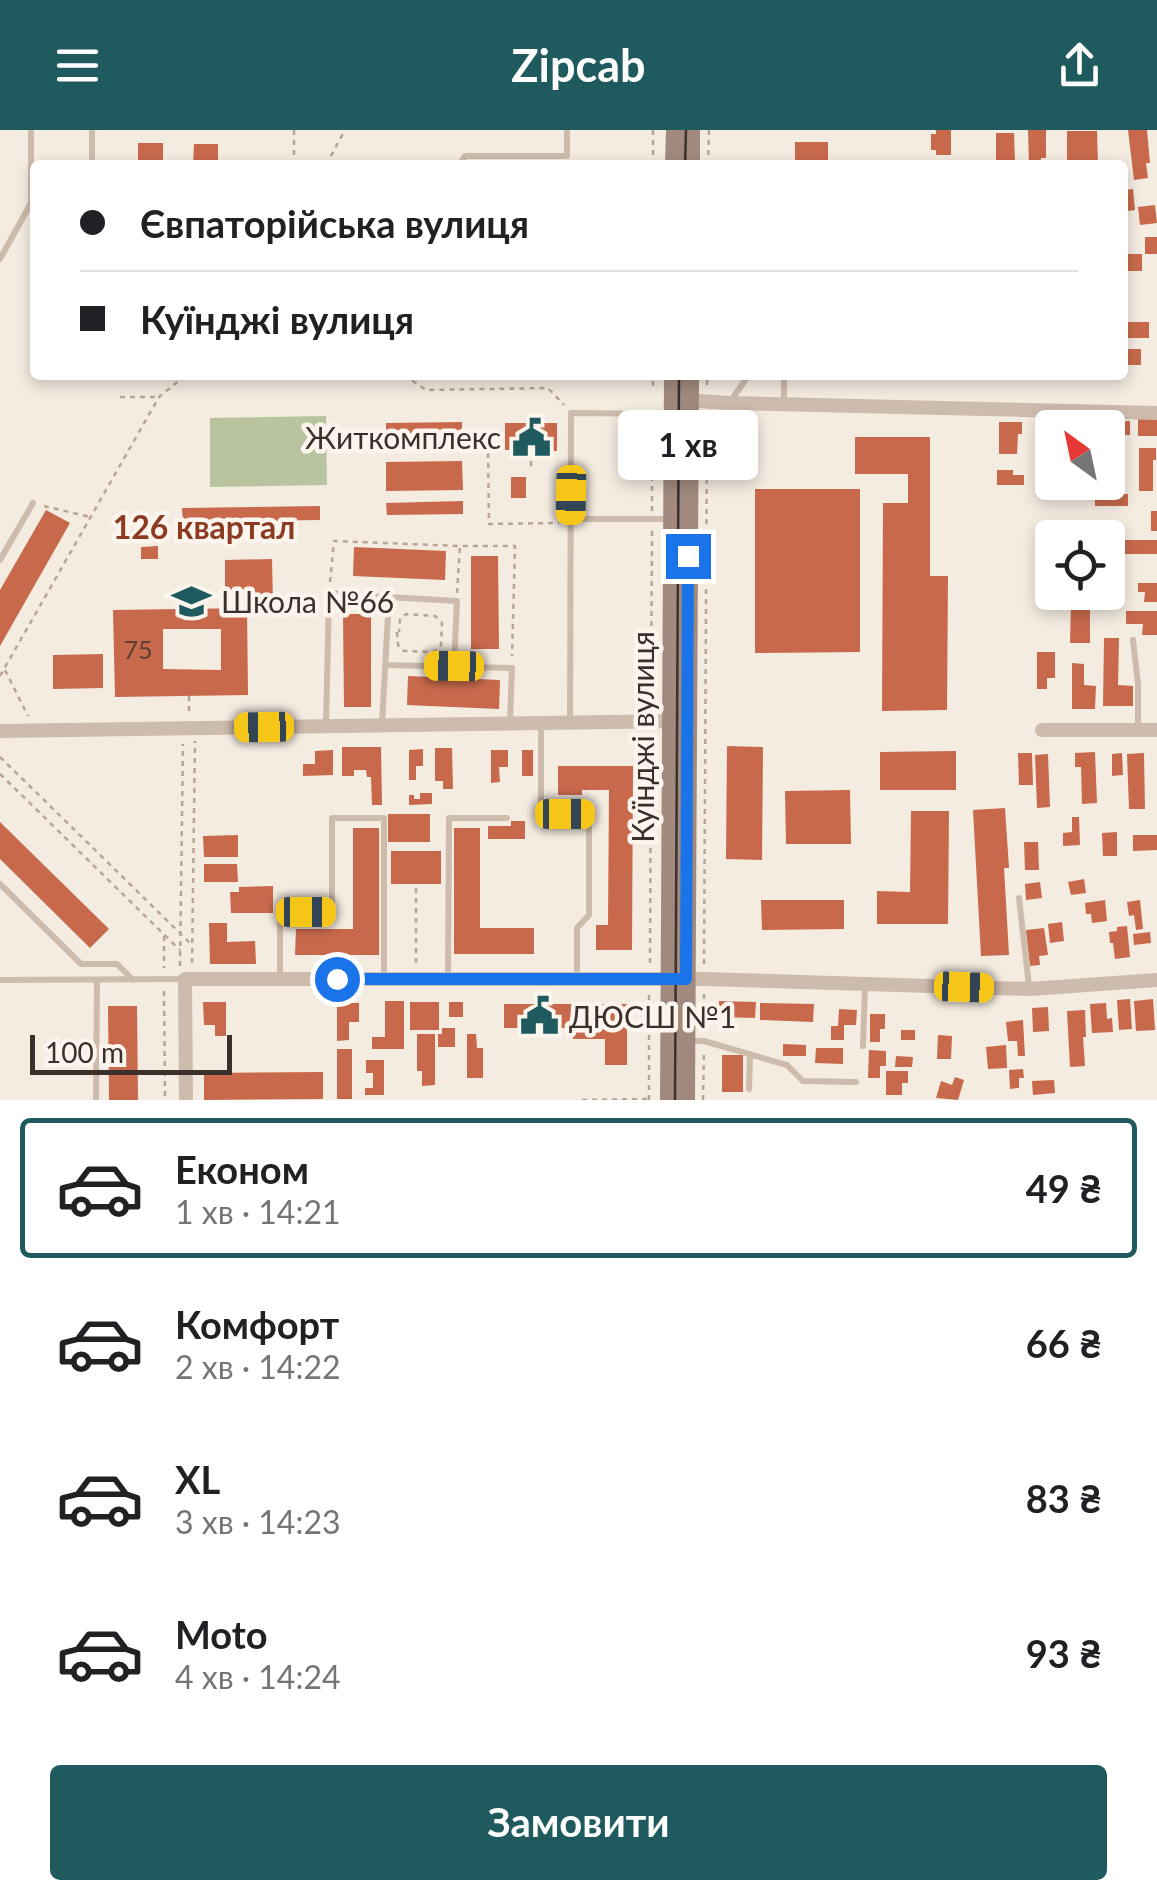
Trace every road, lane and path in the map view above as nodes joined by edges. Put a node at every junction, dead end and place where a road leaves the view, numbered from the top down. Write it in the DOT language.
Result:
graph roads {
  1 [pos="31,130"];
  2 [pos="92,130"];
  3 [pos="294,130"];
  4 [pos="345,130"];
  5 [pos="567,130"];
  6 [pos="653,130"];
  7 [pos="676,130"];
  8 [pos="690,130"];
  9 [pos="708,130"];
  10 [pos="31,160"];
  11 [pos="92,160"];
  12 [pos="294,160"];
  13 [pos="329,160"];
  14 [pos="462,160"];
  15 [pos="653,160"];
  16 [pos="676,160"];
  17 [pos="690,160"];
  18 [pos="708,160"];
  19 [pos="30,206"];
  20 [pos="0,258"];
  21 [pos="180,380"];
  22 [pos="411,380"];
  23 [pos="652,380"];
  24 [pos="675,380"];
  25 [pos="745,380"];
  26 [pos="784,380"];
  27 [pos="698,381"];
  28 [pos="652,386"];
  29 [pos="159,396"];
  30 [pos="120,397"];
  31 [pos="729,403"];
  32 [pos="784,404"];
  33 [pos="681,407"];
  34 [pos="1157,413"];
  35 [pos="572,414"];
  36 [pos="652,427"];
  37 [pos="707,427"];
  38 [pos="531,450"];
  39 [pos="488,453"];
  40 [pos="530,466"];
  41 [pos="33,503"];
  42 [pos="90,517"];
  43 [pos="671,519"];
  44 [pos="571,520"];
  45 [pos="460,546"];
  46 [pos="0,560"];
  47 [pos="330,594"];
  48 [pos="389,597"];
  49 [pos="457,601"];
  50 [pos="388,631"];
  51 [pos="399,632"];
  52 [pos="1133,640"];
  53 [pos="386,664"];
  54 [pos="454,666"];
  55 [pos="512,668"];
  56 [pos="4,669"];
  57 [pos="0,676"];
  58 [pos="188,696"];
  59 [pos="651,707"];
  60 [pos="680,721"];
  61 [pos="570,722"];
  62 [pos="510,723"];
  63 [pos="542,723"];
  64 [pos="382,725"];
  65 [pos="326,726"];
  66 [pos="189,728"];
  67 [pos="36,730"];
  68 [pos="1042,730"];
  69 [pos="1138,730"];
  70 [pos="1157,730"];
  71 [pos="0,731"];
  72 [pos="650,735"];
  73 [pos="0,757"];
  74 [pos="0,774"];
  75 [pos="506,818"];
  76 [pos="0,884"];
  77 [pos="416,884"];
  78 [pos="1019,898"];
  79 [pos="180,934"];
  80 [pos="164,935"];
  81 [pos="192,946"];
  82 [pos="180,950"];
  83 [pos="650,964"];
  84 [pos="704,965"];
  85 [pos="384,979"];
  86 [pos="416,979"];
  87 [pos="448,979"];
  88 [pos="576,979"];
  89 [pos="678,979"];
  90 [pos="0,980"];
  91 [pos="97,980"];
  92 [pos="133,980"];
  93 [pos="164,980"];
  94 [pos="185,980"];
  95 [pos="280,980"];
  96 [pos="1157,980"];
  97 [pos="865,984"];
  98 [pos="1030,990"];
  99 [pos="649,992"];
  100 [pos="678,1042"];
  101 [pos="863,1046"];
  102 [pos="750,1054"];
  103 [pos="856,1082"];
  104 [pos="749,1089"];
  105 [pos="96,1100"];
  106 [pos="164,1100"];
  107 [pos="186,1100"];
  108 [pos="582,1100"];
  109 [pos="649,1100"];
  110 [pos="670,1100"];
  111 [pos="685,1100"];
  1 -- 10 [label="lane"];
  2 -- 11 [label="lane"];
  3 -- 12 [label="path"];
  4 -- 13 [label="path"];
  5 -- 14 [label="lane"];
  6 -- 15 [label="path"];
  7 -- 16 [label="main road"];
  8 -- 17 [label="main road"];
  9 -- 18 [label="path"];
  19 -- 20 [label="lane"];
  21 -- 29 [label="path"];
  22 -- 35 [label="path"];
  23 -- 28 [label="path"];
  24 -- 33 [label="main road, Куїнджі вулиця"];
  25 -- 31 [label="lane"];
  26 -- 32 [label="lane"];
  27 -- 33 [label="main road, Куїнджі вулиця"];
  29 -- 30 [label="path"];
  29 -- 42 [label="path"];
  31 -- 32 [label="street"];
  31 -- 33 [label="street"];
  32 -- 34 [label="street"];
  33 -- 35 [label="lane"];
  33 -- 43 [label="main road, Куїнджі вулиця"];
  35 -- 44 [label="lane"];
  36 -- 43 [label="path"];
  37 -- 84 [label="path"];
  38 -- 40 [label="path"];
  39 -- 44 [label="path"];
  41 -- 42 [label="path"];
  41 -- 46 [label="lane"];
  42 -- 56 [label="path"];
  43 -- 44 [label="lane"];
  43 -- 59 [label="path"];
  43 -- 60 [label="main road, Куїнджі вулиця"];
  44 -- 61 [label="lane"];
  45 -- 47 [label="path"];
  45 -- 49 [label="path"];
  45 -- 55 [label="path"];
  47 -- 48 [label="lane"];
  47 -- 65 [label="lane"];
  48 -- 49 [label="lane"];
  48 -- 50 [label="lane"];
  49 -- 54 [label="lane"];
  50 -- 51 [label="path"];
  50 -- 53 [label="lane"];
  51 -- 51 [label="path"];
  52 -- 69 [label="lane"];
  53 -- 54 [label="lane"];
  53 -- 64 [label="lane"];
  54 -- 55 [label="lane"];
  55 -- 62 [label="lane"];
  56 -- 57 [label="path"];
  56 -- 67 [label="path"];
  58 -- 66 [label="path"];
  60 -- 61 [label="street"];
  60 -- 89 [label="main road, Куїнджі вулиця"];
  61 -- 63 [label="street"];
  62 -- 63 [label="street"];
  62 -- 64 [label="street"];
  63 -- 88 [label="lane"];
  64 -- 65 [label="street"];
  65 -- 66 [label="street"];
  66 -- 67 [label="street"];
  66 -- 79 [label="path"];
  66 -- 81 [label="path"];
  67 -- 71 [label="street"];
  68 -- 69 [label="street"];
  69 -- 70 [label="street"];
  72 -- 83 [label="path"];
  73 -- 79 [label="path"];
  74 -- 80 [label="path"];
  75 -- 87 [label="lane"];
  76 -- 92 [label="lane"];
  77 -- 86 [label="path"];
  78 -- 98 [label="lane"];
  79 -- 81 [label="path"];
  79 -- 82 [label="path"];
  80 -- 82 [label="path"];
  80 -- 93 [label="path"];
  81 -- 94 [label="path"];
  82 -- 94 [label="path"];
  85 -- 86 [label="street"];
  85 -- 95 [label="street"];
  85 -- 95 [label="lane"];
  86 -- 87 [label="street"];
  87 -- 88 [label="street"];
  88 -- 89 [label="street"];
  89 -- 97 [label="street"];
  89 -- 100 [label="main road, Куїнджі вулиця"];
  90 -- 91 [label="lane"];
  91 -- 92 [label="lane"];
  91 -- 105 [label="lane"];
  92 -- 93 [label="lane"];
  93 -- 94 [label="lane"];
  93 -- 106 [label="path"];
  94 -- 95 [label="street"];
  94 -- 107 [label="street"];
  96 -- 98 [label="street"];
  97 -- 98 [label="street"];
  97 -- 101 [label="lane"];
  99 -- 109 [label="path"];
  100 -- 102 [label="lane"];
  100 -- 110 [label="main road, Куїнджі вулиця"];
  100 -- 111 [label="main road, Куїнджі вулиця"];
  102 -- 103 [label="lane"];
  102 -- 104 [label="lane"];
  108 -- 109 [label="path"];
}
